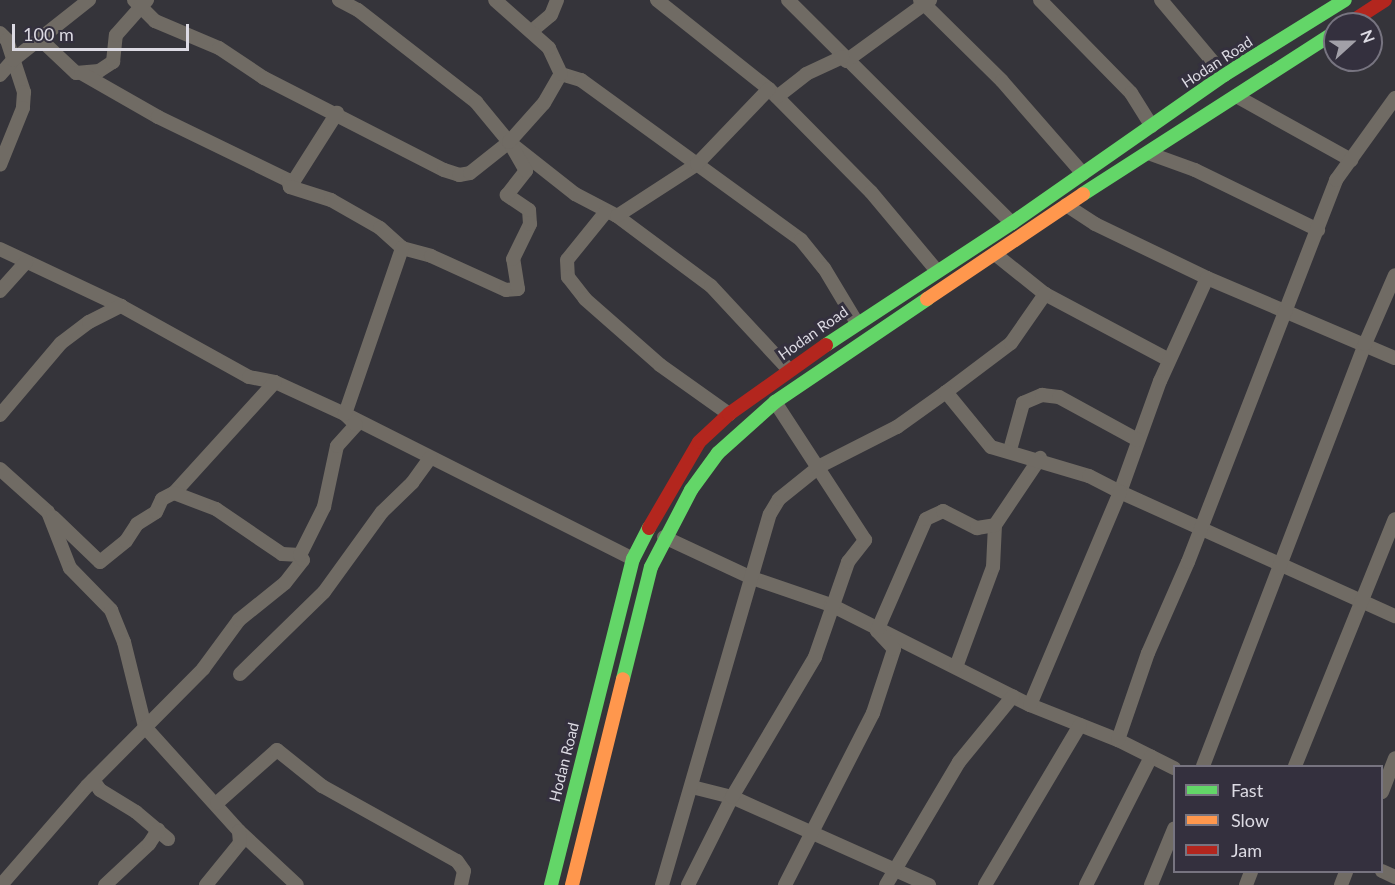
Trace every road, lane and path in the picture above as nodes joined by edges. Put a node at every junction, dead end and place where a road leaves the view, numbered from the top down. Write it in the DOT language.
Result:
graph roads {
  1 [pos="89,0"];
  2 [pos="339,0"];
  3 [pos="495,0"];
  4 [pos="557,0"];
  5 [pos="657,0"];
  6 [pos="788,0"];
  7 [pos="1040,0"];
  8 [pos="1161,0"];
  9 [pos="1345,0"];
  10 [pos="1385,0"];
  11 [pos="925,1"];
  12 [pos="140,2"];
  13 [pos="1366,12"];
  14 [pos="533,30"];
  15 [pos="0,33"];
  16 [pos="41,40"];
  17 [pos="1323,40"];
  18 [pos="844,59"];
  19 [pos="13,60"];
  20 [pos="81,73"];
  21 [pos="561,74"];
  22 [pos="0,75"];
  23 [pos="1224,75"];
  24 [pos="773,93"];
  25 [pos="1236,96"];
  26 [pos="1395,98"];
  27 [pos="337,113"];
  28 [pos="1152,126"];
  29 [pos="509,142"];
  30 [pos="1148,153"];
  31 [pos="1352,160"];
  32 [pos="697,164"];
  33 [pos="0,165"];
  34 [pos="1083,174"];
  35 [pos="290,187"];
  36 [pos="1066,206"];
  37 [pos="611,214"];
  38 [pos="1012,223"];
  39 [pos="1318,230"];
  40 [pos="402,248"];
  41 [pos="0,249"];
  42 [pos="995,254"];
  43 [pos="26,262"];
  44 [pos="937,271"];
  45 [pos="1395,275"];
  46 [pos="1207,278"];
  47 [pos="0,291"];
  48 [pos="1045,294"];
  49 [pos="121,306"];
  50 [pos="1285,312"];
  51 [pos="857,323"];
  52 [pos="1365,344"];
  53 [pos="1395,358"];
  54 [pos="1169,360"];
  55 [pos="789,370"];
  56 [pos="275,382"];
  57 [pos="946,392"];
  58 [pos="775,402"];
  59 [pos="345,414"];
  60 [pos="729,414"];
  61 [pos="0,415"];
  62 [pos="1138,440"];
  63 [pos="1010,450"];
  64 [pos="430,458"];
  65 [pos="1040,458"];
  66 [pos="820,466"];
  67 [pos="0,469"];
  68 [pos="1120,492"];
  69 [pos="174,493"];
  70 [pos="43,507"];
  71 [pos="1395,519"];
  72 [pos="995,525"];
  73 [pos="1202,527"];
  74 [pos="664,537"];
  75 [pos="300,555"];
  76 [pos="633,560"];
  77 [pos="1281,565"];
  78 [pos="752,578"];
  79 [pos="1364,602"];
  80 [pos="831,605"];
  81 [pos="1395,616"];
  82 [pos="877,631"];
  83 [pos="956,667"];
  84 [pos="240,674"];
  85 [pos="1013,696"];
  86 [pos="1030,705"];
  87 [pos="1080,725"];
  88 [pos="145,727"];
  89 [pos="1118,740"];
  90 [pos="1151,757"];
  91 [pos="1395,758"];
  92 [pos="1203,765"];
  93 [pos="1294,765"];
  94 [pos="1173,768"];
  95 [pos="93,780"];
  96 [pos="692,787"];
  97 [pos="1383,789"];
  98 [pos="732,797"];
  99 [pos="217,803"];
  100 [pos="239,831"];
  101 [pos="1173,832"];
  102 [pos="811,835"];
  103 [pos="897,869"];
  104 [pos="1,885"];
  105 [pos="105,885"];
  106 [pos="206,885"];
  107 [pos="297,885"];
  108 [pos="461,885"];
  109 [pos="551,885"];
  110 [pos="572,885"];
  111 [pos="662,885"];
  112 [pos="688,885"];
  113 [pos="785,885"];
  114 [pos="886,885"];
  115 [pos="928,885"];
  116 [pos="985,885"];
  117 [pos="1086,885"];
  118 [pos="1151,885"];
  1 -- 16 [label="street"];
  2 -- 29 [label="street"];
  3 -- 14 [label="street"];
  4 -- 14 [label="street"];
  5 -- 24 [label="street"];
  6 -- 18 [label="street"];
  7 -- 28 [label="street"];
  8 -- 23 [label="street"];
  9 -- 23 [label="main road, Hodan Road"];
  10 -- 13 [label="main road"];
  11 -- 18 [label="street"];
  11 -- 34 [label="street"];
  12 -- 20 [label="street"];
  12 -- 27 [label="street"];
  14 -- 21 [label="street"];
  15 -- 19 [label="street"];
  16 -- 19 [label="street"];
  16 -- 20 [label="street"];
  17 -- 25 [label="main road"];
  18 -- 24 [label="street"];
  18 -- 38 [label="street"];
  19 -- 22 [label="street"];
  19 -- 33 [label="street"];
  20 -- 35 [label="street"];
  21 -- 29 [label="street"];
  21 -- 32 [label="street"];
  23 -- 28 [label="main road, Hodan Road"];
  24 -- 32 [label="street"];
  24 -- 44 [label="street"];
  25 -- 30 [label="main road"];
  25 -- 31 [label="street"];
  26 -- 31 [label="street"];
  27 -- 29 [label="street"];
  27 -- 35 [label="street"];
  28 -- 34 [label="main road, Hodan Road"];
  29 -- 37 [label="street"];
  29 -- 40 [label="street"];
  30 -- 36 [label="main road"];
  30 -- 39 [label="street"];
  31 -- 39 [label="street"];
  32 -- 37 [label="street"];
  32 -- 51 [label="street"];
  34 -- 38 [label="main road, Hodan Road"];
  35 -- 40 [label="street"];
  36 -- 42 [label="main road"];
  36 -- 46 [label="street"];
  37 -- 55 [label="street"];
  37 -- 60 [label="street"];
  38 -- 44 [label="main road, Hodan Road"];
  39 -- 50 [label="street"];
  40 -- 59 [label="street"];
  41 -- 43 [label="street"];
  42 -- 48 [label="street"];
  42 -- 58 [label="main road"];
  43 -- 47 [label="street"];
  43 -- 49 [label="street"];
  44 -- 51 [label="main road, Hodan Road"];
  45 -- 52 [label="street"];
  46 -- 50 [label="street"];
  46 -- 54 [label="street"];
  48 -- 54 [label="street"];
  48 -- 57 [label="street"];
  49 -- 56 [label="street"];
  49 -- 61 [label="street"];
  50 -- 52 [label="street"];
  50 -- 73 [label="street"];
  51 -- 55 [label="main road, Hodan Road"];
  52 -- 53 [label="street"];
  52 -- 77 [label="street"];
  54 -- 62 [label="street"];
  55 -- 60 [label="main road, Hodan Road"];
  56 -- 59 [label="street"];
  56 -- 69 [label="street"];
  57 -- 63 [label="street"];
  57 -- 66 [label="street"];
  58 -- 66 [label="street"];
  58 -- 74 [label="main road"];
  59 -- 64 [label="street"];
  59 -- 75 [label="street"];
  60 -- 76 [label="main road, Hodan Road"];
  62 -- 63 [label="street"];
  62 -- 68 [label="street"];
  63 -- 65 [label="street"];
  64 -- 76 [label="street"];
  64 -- 84 [label="street"];
  65 -- 68 [label="street"];
  65 -- 72 [label="street"];
  66 -- 78 [label="street"];
  66 -- 80 [label="street"];
  67 -- 70 [label="street"];
  68 -- 73 [label="street"];
  68 -- 86 [label="street"];
  69 -- 70 [label="street"];
  69 -- 75 [label="street"];
  70 -- 88 [label="street"];
  71 -- 79 [label="street"];
  72 -- 82 [label="street"];
  72 -- 83 [label="street"];
  73 -- 77 [label="street"];
  73 -- 89 [label="street"];
  74 -- 78 [label="street"];
  74 -- 110 [label="main road"];
  75 -- 88 [label="street"];
  76 -- 109 [label="main road, Hodan Road"];
  77 -- 79 [label="street"];
  77 -- 92 [label="street"];
  78 -- 80 [label="street"];
  78 -- 96 [label="street"];
  79 -- 81 [label="street"];
  79 -- 93 [label="street"];
  80 -- 82 [label="street"];
  80 -- 98 [label="street"];
  82 -- 83 [label="street"];
  82 -- 102 [label="street"];
  83 -- 85 [label="street"];
  85 -- 86 [label="street"];
  85 -- 103 [label="street"];
  86 -- 87 [label="street"];
  87 -- 89 [label="street"];
  87 -- 116 [label="street"];
  88 -- 95 [label="street"];
  88 -- 99 [label="street"];
  89 -- 90 [label="street"];
  90 -- 94 [label="street"];
  90 -- 117 [label="street"];
  91 -- 97 [label="street"];
  95 -- 104 [label="street"];
  95 -- 105 [label="street"];
  96 -- 98 [label="street"];
  96 -- 111 [label="street"];
  98 -- 102 [label="street"];
  98 -- 112 [label="street"];
  99 -- 100 [label="street"];
  99 -- 108 [label="street"];
  100 -- 106 [label="street"];
  100 -- 107 [label="street"];
  101 -- 118 [label="street"];
  102 -- 103 [label="street"];
  102 -- 113 [label="street"];
  103 -- 114 [label="street"];
  103 -- 115 [label="street"];
}
